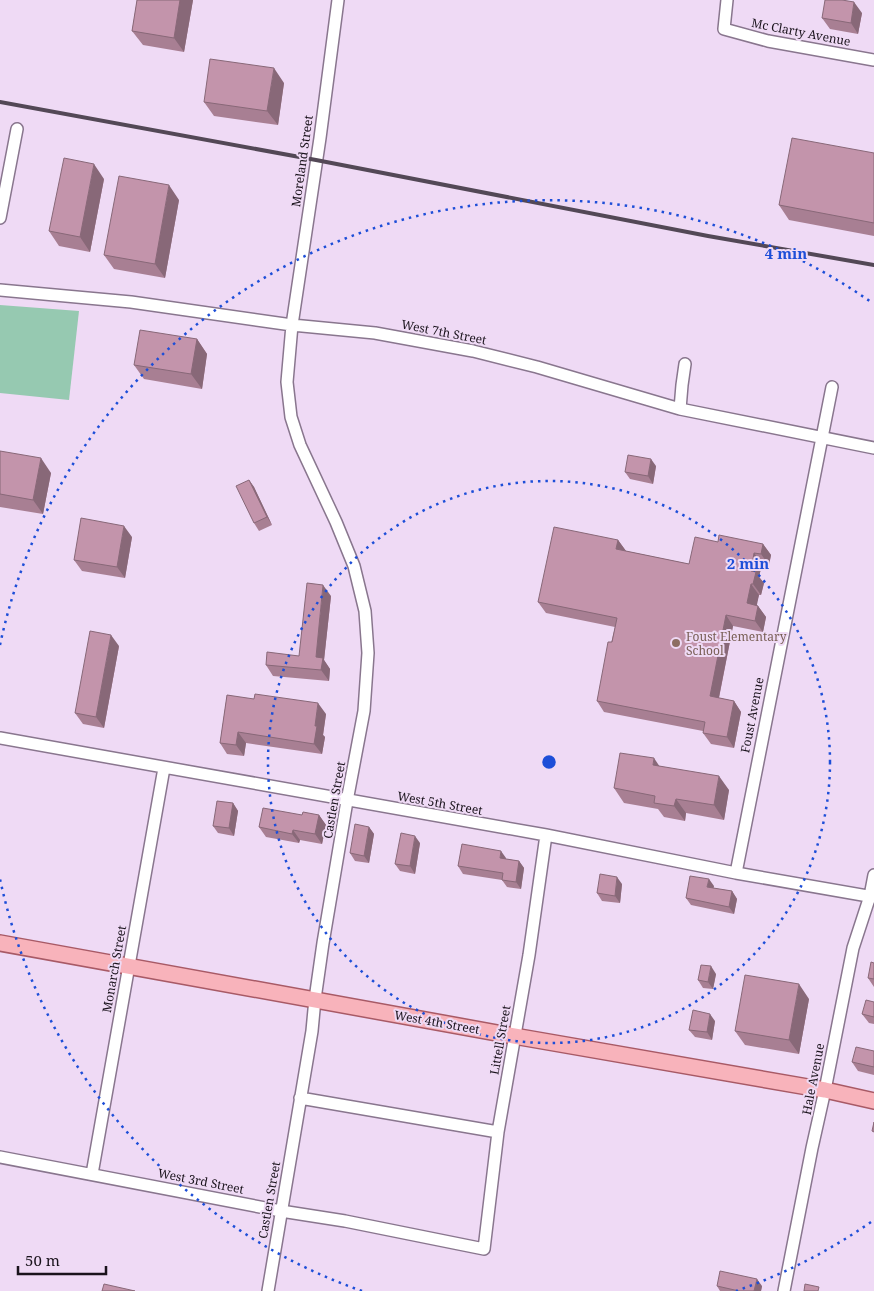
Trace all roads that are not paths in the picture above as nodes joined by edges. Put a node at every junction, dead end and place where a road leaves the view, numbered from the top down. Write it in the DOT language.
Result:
graph roads {
  1 [pos="338,0"];
  2 [pos="727,0"];
  3 [pos="874,60"];
  4 [pos="17,128"];
  5 [pos="0,218"];
  6 [pos="0,290"];
  7 [pos="292,325"];
  8 [pos="685,364"];
  9 [pos="832,387"];
  10 [pos="680,409"];
  11 [pos="821,438"];
  12 [pos="874,448"];
  13 [pos="0,738"];
  14 [pos="164,768"];
  15 [pos="347,800"];
  16 [pos="546,835"];
  17 [pos="736,872"];
  18 [pos="874,875"];
  19 [pos="872,896"];
  20 [pos="0,943"];
  21 [pos="128,967"];
  22 [pos="315,999"];
  23 [pos="514,1036"];
  24 [pos="825,1090"];
  25 [pos="300,1098"];
  26 [pos="874,1101"];
  27 [pos="498,1132"];
  28 [pos="0,1157"];
  29 [pos="92,1174"];
  30 [pos="281,1211"];
  31 [pos="484,1249"];
  32 [pos="268,1291"];
  33 [pos="784,1291"];
  1 -- 7 [label="street, Moreland Street"];
  2 -- 3 [label="street, Mc Clarty Avenue"];
  4 -- 5 [label="street"];
  6 -- 7 [label="street, West 7th Street"];
  7 -- 10 [label="street, West 7th Street"];
  7 -- 15 [label="street, Castlen Street"];
  8 -- 10 [label="street"];
  9 -- 11 [label="street, Foust Avenue"];
  10 -- 11 [label="street, West 7th Street"];
  11 -- 12 [label="street, West 7th Street"];
  11 -- 17 [label="street, Foust Avenue"];
  13 -- 14 [label="street, West 5th Street"];
  14 -- 15 [label="street, West 5th Street"];
  14 -- 21 [label="street, Monarch Street"];
  15 -- 16 [label="street, West 5th Street"];
  15 -- 22 [label="street, Castlen Street"];
  16 -- 17 [label="street, West 5th Street"];
  16 -- 23 [label="street, Littell Street"];
  17 -- 19 [label="street, West 5th Street"];
  18 -- 19 [label="street, Hale Avenue"];
  19 -- 24 [label="street, Hale Avenue"];
  20 -- 21 [label="main road, West 4th Street"];
  21 -- 22 [label="main road, West 4th Street"];
  21 -- 29 [label="street, Monarch Street"];
  22 -- 23 [label="main road, West 4th Street"];
  22 -- 25 [label="street, Castlen Street"];
  23 -- 24 [label="main road, West 4th Street"];
  23 -- 27 [label="street, Littell Street"];
  24 -- 26 [label="main road, West 4th Street"];
  24 -- 33 [label="street, Hale Avenue"];
  25 -- 27 [label="street"];
  25 -- 30 [label="street, Castlen Street"];
  27 -- 31 [label="street, Littell Street"];
  28 -- 29 [label="street, West 3rd Street"];
  29 -- 30 [label="street, West 3rd Street"];
  30 -- 31 [label="street, West 3rd Street"];
  30 -- 32 [label="street, Castlen Street"];
}
